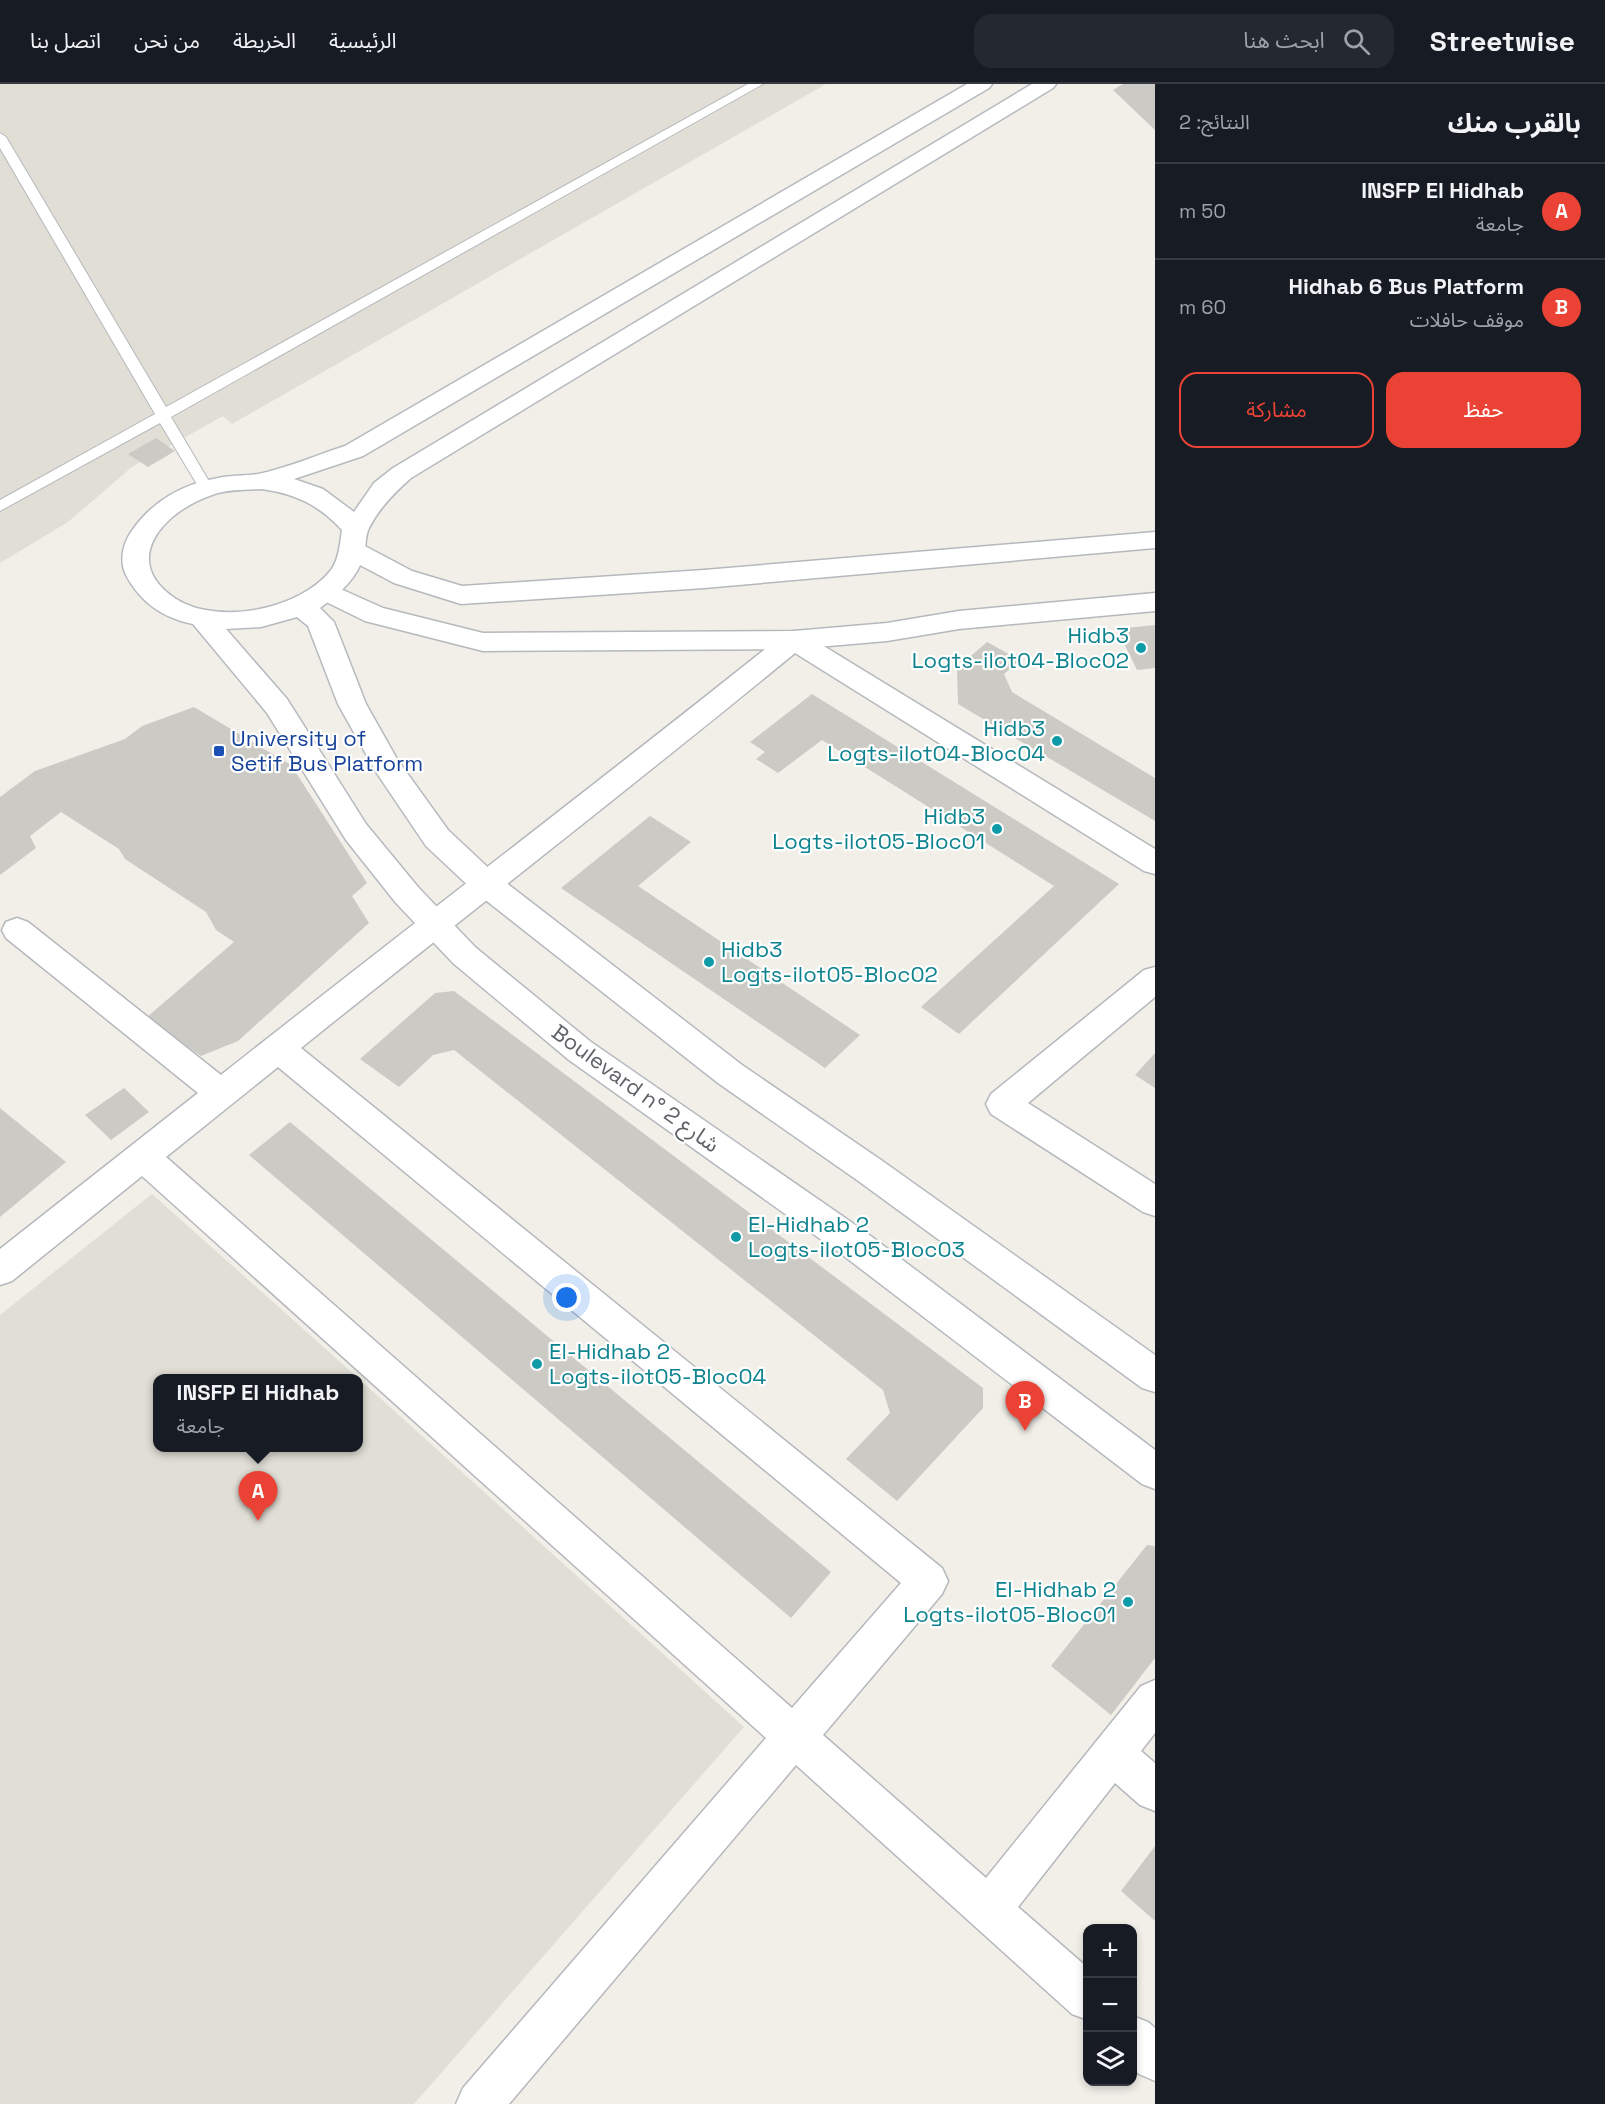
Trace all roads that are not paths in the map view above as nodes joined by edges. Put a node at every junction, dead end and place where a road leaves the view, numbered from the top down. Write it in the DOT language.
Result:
graph roads {
  1 [pos="757,84"];
  2 [pos="982,84"];
  3 [pos="1046,84"];
  4 [pos="0,137"];
  5 [pos="165,416"];
  6 [pos="262,481"];
  7 [pos="206,488"];
  8 [pos="0,506"];
  9 [pos="354,540"];
  10 [pos="1155,540"];
  11 [pos="313,599"];
  12 [pos="1155,602"];
  13 [pos="202,618"];
  14 [pos="794,640"];
  15 [pos="1155,863"];
  16 [pos="485,883"];
  17 [pos="434,923"];
  18 [pos="17,930"];
  19 [pos="1155,979"];
  20 [pos="278,1048"];
  21 [pos="221,1093"];
  22 [pos="142,1156"];
  23 [pos="1155,1202"];
  24 [pos="0,1270"];
  25 [pos="1155,1376"];
  26 [pos="1155,1472"];
  27 [pos="1155,1700"];
  28 [pos="794,1737"];
  29 [pos="1113,1754"];
  30 [pos="1155,1790"];
  31 [pos="988,1910"];
  32 [pos="1083,1994"];
  33 [pos="1137,2042"];
  34 [pos="1155,2058"];
  35 [pos="479,2104"];
  1 -- 5 [label="lane"];
  2 -- 6 [label="street"];
  3 -- 9 [label="street"];
  4 -- 5 [label="lane"];
  5 -- 7 [label="lane"];
  5 -- 8 [label="lane"];
  6 -- 7 [label="street"];
  6 -- 9 [label="street"];
  7 -- 13 [label="street"];
  9 -- 10 [label="street"];
  9 -- 11 [label="street"];
  11 -- 13 [label="street"];
  11 -- 14 [label="street"];
  11 -- 16 [label="street"];
  12 -- 14 [label="street"];
  13 -- 17 [label="street, Boulevard n° شارع 2"];
  14 -- 15 [label="street"];
  14 -- 16 [label="street"];
  16 -- 17 [label="street"];
  16 -- 25 [label="street"];
  17 -- 20 [label="street"];
  17 -- 26 [label="street, Boulevard n° شارع 2"];
  18 -- 21 [label="street"];
  19 -- 23 [label="street"];
  20 -- 21 [label="street"];
  20 -- 28 [label="street"];
  21 -- 22 [label="street"];
  22 -- 24 [label="street"];
  22 -- 28 [label="street"];
  27 -- 29 [label="street"];
  28 -- 31 [label="street"];
  28 -- 35 [label="street"];
  29 -- 30 [label="street"];
  29 -- 31 [label="street"];
  31 -- 32 [label="street"];
  33 -- 34 [label="street"];
}
